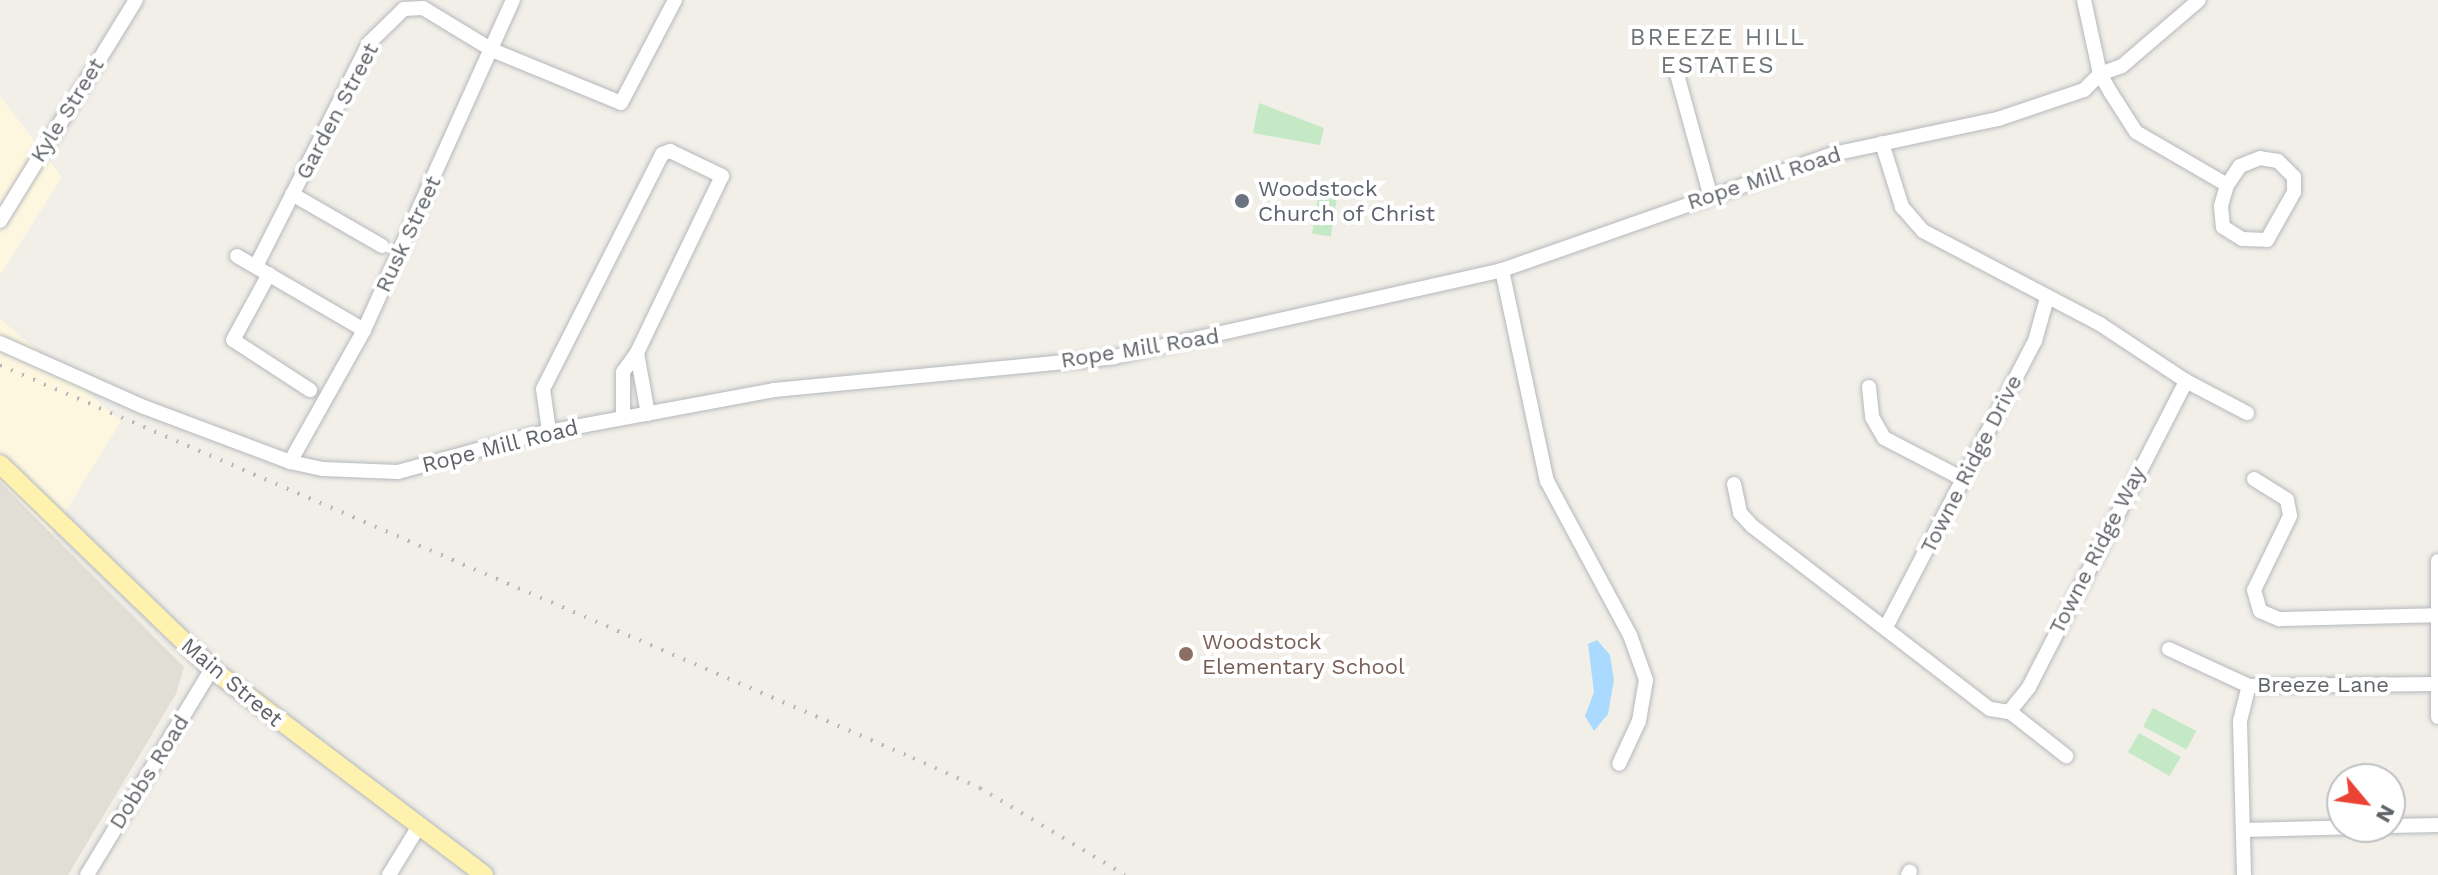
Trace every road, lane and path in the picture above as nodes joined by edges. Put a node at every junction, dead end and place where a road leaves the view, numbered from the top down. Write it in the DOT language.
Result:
graph roads {
  1 [pos="136,0"];
  2 [pos="513,0"];
  3 [pos="675,0"];
  4 [pos="2084,0"];
  5 [pos="2199,0"];
  6 [pos="492,50"];
  7 [pos="1675,67"];
  8 [pos="2100,74"];
  9 [pos="1882,143"];
  10 [pos="2227,185"];
  11 [pos="292,194"];
  12 [pos="1710,194"];
  13 [pos="0,221"];
  14 [pos="382,246"];
  15 [pos="237,256"];
  16 [pos="256,266"];
  17 [pos="1502,270"];
  18 [pos="269,274"];
  19 [pos="2047,298"];
  20 [pos="364,330"];
  21 [pos="0,343"];
  22 [pos="637,353"];
  23 [pos="2186,381"];
  24 [pos="1869,387"];
  25 [pos="310,390"];
  26 [pos="2247,413"];
  27 [pos="648,414"];
  28 [pos="623,417"];
  29 [pos="549,431"];
  30 [pos="290,462"];
  31 [pos="0,464"];
  32 [pos="1963,479"];
  33 [pos="2254,479"];
  34 [pos="1734,484"];
  35 [pos="2438,561"];
  36 [pos="2437,615"];
  37 [pos="1886,627"];
  38 [pos="2169,649"];
  39 [pos="212,669"];
  40 [pos="2437,684"];
  41 [pos="2249,686"];
  42 [pos="2009,711"];
  43 [pos="2438,717"];
  44 [pos="2066,756"];
  45 [pos="1619,764"];
  46 [pos="2438,825"];
  47 [pos="419,826"];
  48 [pos="2406,826"];
  49 [pos="2326,828"];
  50 [pos="2243,830"];
  51 [pos="87,875"];
  52 [pos="389,875"];
  53 [pos="484,875"];
  54 [pos="2244,875"];
  1 -- 13 [label="street, Kyle Street"];
  2 -- 6 [label="street, Rusk Street"];
  3 -- 6 [label="street, Garden Street"];
  4 -- 8 [label="street"];
  5 -- 8 [label="street, Rope Mill Road"];
  6 -- 11 [label="street, Garden Street"];
  6 -- 20 [label="street, Rusk Street"];
  7 -- 12 [label="street"];
  8 -- 9 [label="street, Rope Mill Road"];
  8 -- 10 [label="street"];
  9 -- 12 [label="street, Rope Mill Road"];
  9 -- 19 [label="street"];
  10 -- 10 [label="street"];
  11 -- 14 [label="street"];
  11 -- 16 [label="street, Garden Street"];
  12 -- 17 [label="street, Rope Mill Road"];
  15 -- 16 [label="street"];
  16 -- 18 [label="street"];
  17 -- 27 [label="street, Rope Mill Road"];
  17 -- 45 [label="street"];
  18 -- 20 [label="street"];
  18 -- 25 [label="street"];
  19 -- 23 [label="street"];
  19 -- 32 [label="street, Towne Ridge Drive"];
  20 -- 30 [label="street, Rusk Street"];
  21 -- 30 [label="street, Rope Mill Road"];
  22 -- 27 [label="street"];
  22 -- 28 [label="street"];
  22 -- 29 [label="street"];
  23 -- 26 [label="street"];
  23 -- 42 [label="street, Towne Ridge Way"];
  24 -- 32 [label="street"];
  27 -- 28 [label="street, Rope Mill Road"];
  28 -- 29 [label="street, Rope Mill Road"];
  29 -- 30 [label="street, Rope Mill Road"];
  31 -- 39 [label="main road, Main Street"];
  32 -- 37 [label="street, Towne Ridge Drive"];
  33 -- 36 [label="street"];
  34 -- 37 [label="street"];
  35 -- 36 [label="street"];
  36 -- 40 [label="street"];
  37 -- 42 [label="street"];
  38 -- 41 [label="street, Breeze Lane"];
  39 -- 47 [label="main road, Main Street"];
  39 -- 51 [label="street, Dobbs Road"];
  40 -- 41 [label="street, Breeze Lane"];
  40 -- 43 [label="street"];
  41 -- 50 [label="street"];
  42 -- 44 [label="street"];
  46 -- 48 [label="street"];
  47 -- 52 [label="street"];
  47 -- 53 [label="main road, Main Street"];
  49 -- 50 [label="street"];
  50 -- 54 [label="street"];
}
